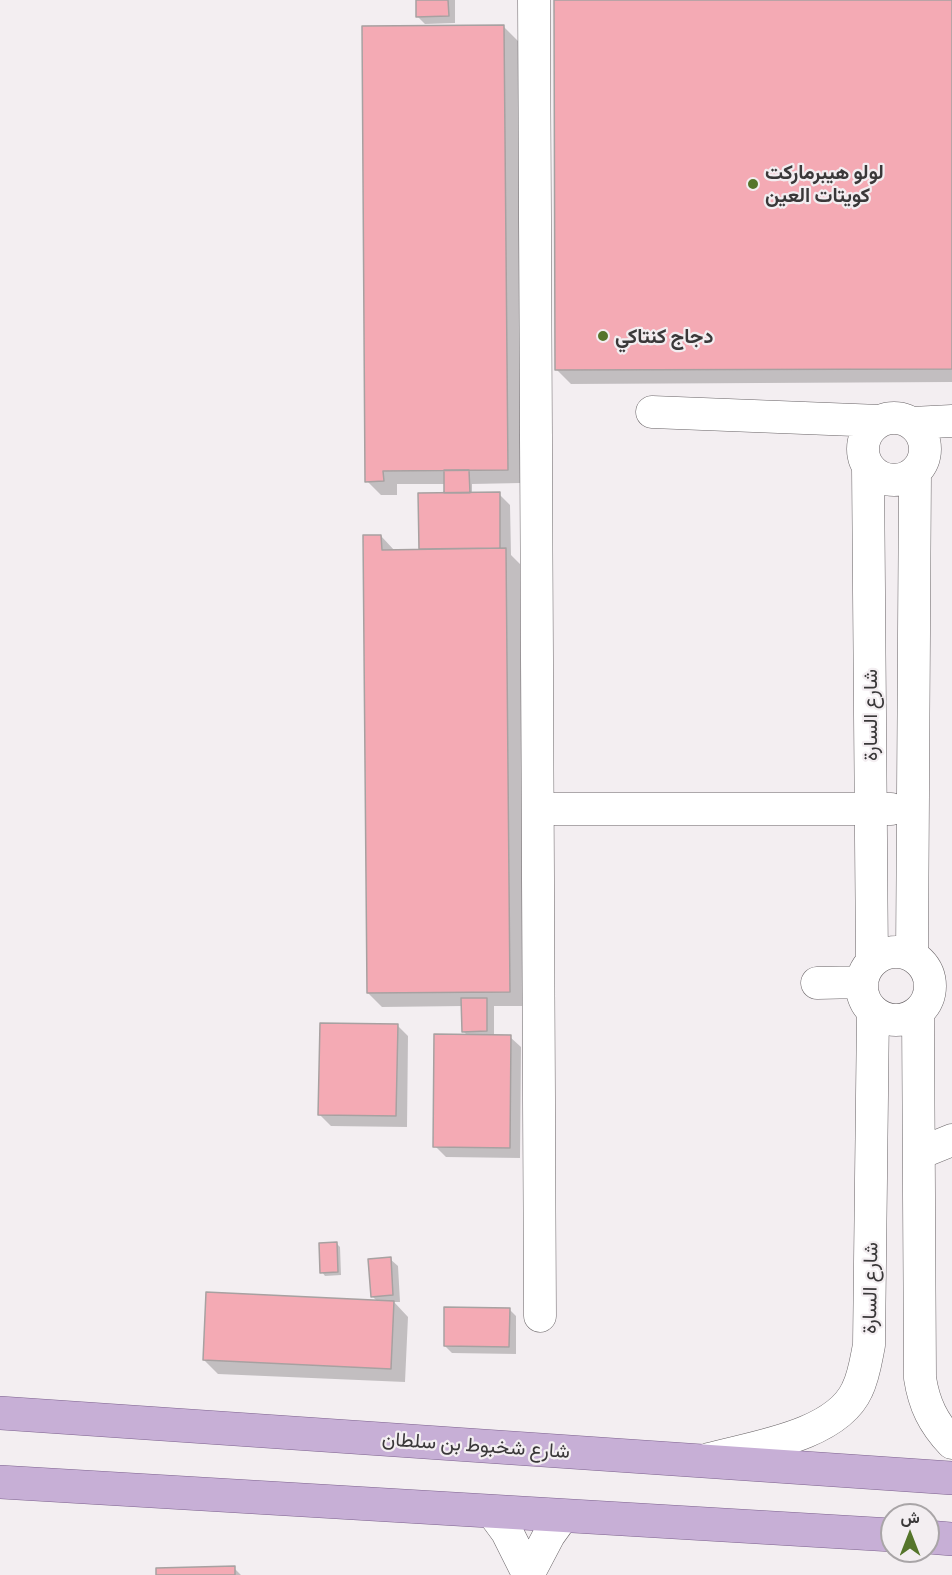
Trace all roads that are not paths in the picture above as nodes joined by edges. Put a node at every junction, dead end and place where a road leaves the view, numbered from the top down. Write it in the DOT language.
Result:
graph roads {
  1 [pos="534,0"];
  2 [pos="652,412"];
  3 [pos="952,421"];
  4 [pos="880,422"];
  5 [pos="912,423"];
  6 [pos="868,467"];
  7 [pos="915,472"];
  8 [pos="538,809"];
  9 [pos="871,809"];
  10 [pos="913,809"];
  11 [pos="912,956"];
  12 [pos="867,972"];
  13 [pos="941,976"];
  14 [pos="817,983"];
  15 [pos="873,1012"];
  16 [pos="918,1012"];
  17 [pos="952,1140"];
  18 [pos="920,1153"];
  19 [pos="540,1316"];
  20 [pos="0,1413"];
  21 [pos="952,1443"];
  22 [pos="706,1460"];
  23 [pos="952,1478"];
  24 [pos="0,1482"];
  25 [pos="493,1513"];
  26 [pos="562,1517"];
  27 [pos="880,1534"];
  28 [pos="528,1575"];
  1 -- 8 [label="lane"];
  2 -- 4 [label="lane"];
  3 -- 5 [label="lane"];
  4 -- 5 [label="lane"];
  4 -- 6 [label="lane"];
  5 -- 7 [label="lane"];
  6 -- 7 [label="lane"];
  6 -- 9 [label="lane, شارع السارة"];
  7 -- 10 [label="lane"];
  8 -- 9 [label="lane"];
  8 -- 19 [label="lane"];
  9 -- 10 [label="lane"];
  9 -- 12 [label="lane, شارع السارة"];
  10 -- 11 [label="lane"];
  11 -- 12 [label="lane"];
  11 -- 13 [label="lane"];
  12 -- 14 [label="lane"];
  12 -- 15 [label="lane"];
  13 -- 16 [label="lane"];
  15 -- 16 [label="lane"];
  15 -- 22 [label="lane, شارع السارة"];
  16 -- 18 [label="lane"];
  17 -- 18 [label="lane"];
  18 -- 21 [label="lane"];
  20 -- 22 [label="main road, شارع شخبوط بن سلطان"];
  22 -- 23 [label="main road, شارع شخبوط بن سلطان"];
  24 -- 25 [label="main road"];
  25 -- 26 [label="main road"];
  25 -- 28 [label="lane"];
  26 -- 27 [label="main road"];
  26 -- 28 [label="lane"];
}
